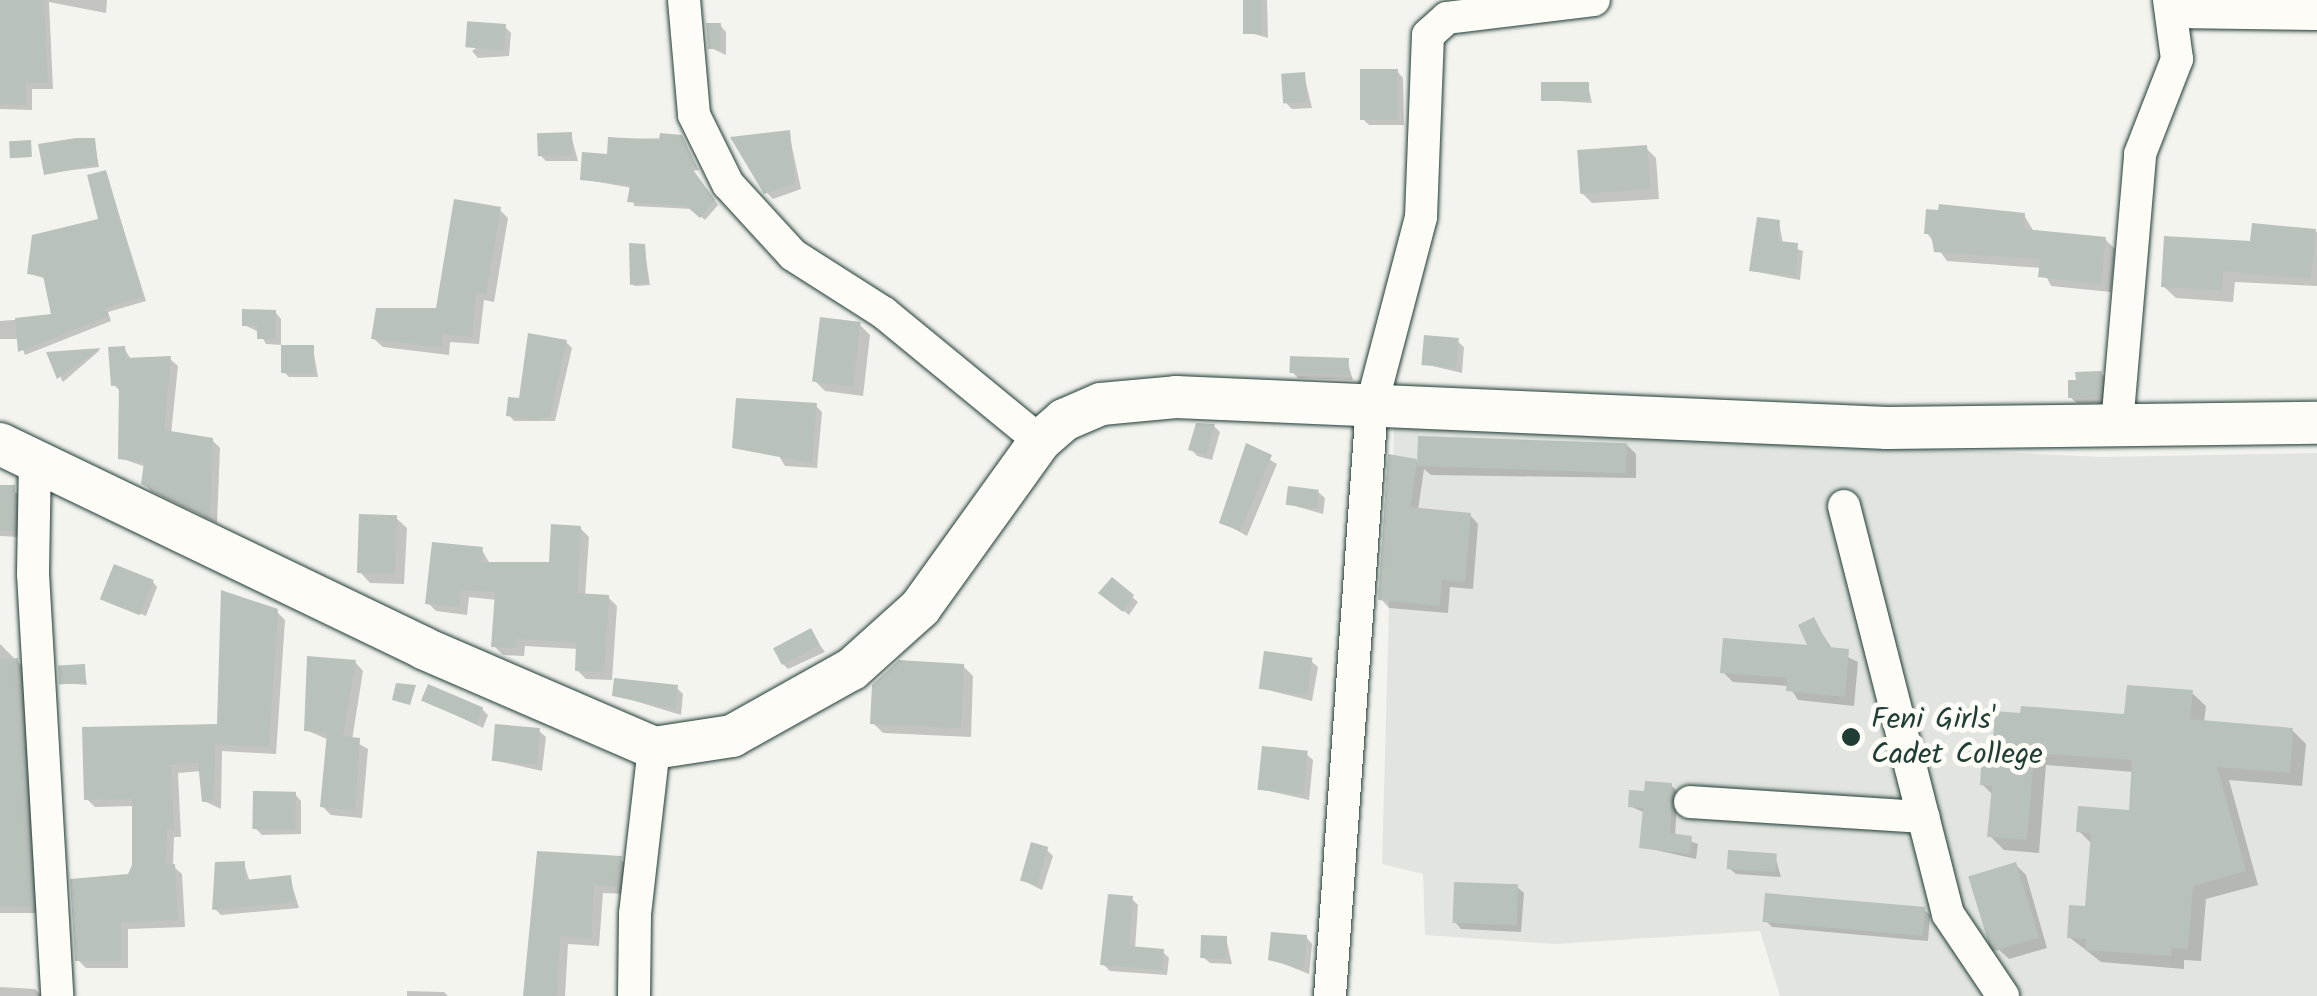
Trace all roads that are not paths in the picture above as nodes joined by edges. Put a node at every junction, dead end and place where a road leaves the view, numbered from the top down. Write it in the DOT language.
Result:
graph roads {
  1 [pos="684,0"];
  2 [pos="1594,0"];
  3 [pos="2172,6"];
  4 [pos="2317,14"];
  5 [pos="1372,404"];
  6 [pos="2317,422"];
  7 [pos="2116,425"];
  8 [pos="1040,441"];
  9 [pos="18,451"];
  10 [pos="1844,506"];
  11 [pos="654,748"];
  12 [pos="1690,802"];
  13 [pos="1924,818"];
  14 [pos="57,996"];
  15 [pos="634,996"];
  16 [pos="1330,996"];
  17 [pos="2003,996"];
  1 -- 8 [label="street"];
  2 -- 5 [label="street"];
  3 -- 4 [label="street"];
  3 -- 7 [label="street"];
  5 -- 7 [label="main road"];
  5 -- 8 [label="main road"];
  5 -- 16 [label="street"];
  6 -- 7 [label="main road"];
  8 -- 11 [label="main road"];
  9 -- 11 [label="main road"];
  9 -- 14 [label="street"];
  10 -- 13 [label="street"];
  11 -- 15 [label="street"];
  12 -- 13 [label="street"];
  13 -- 17 [label="street"];
}
